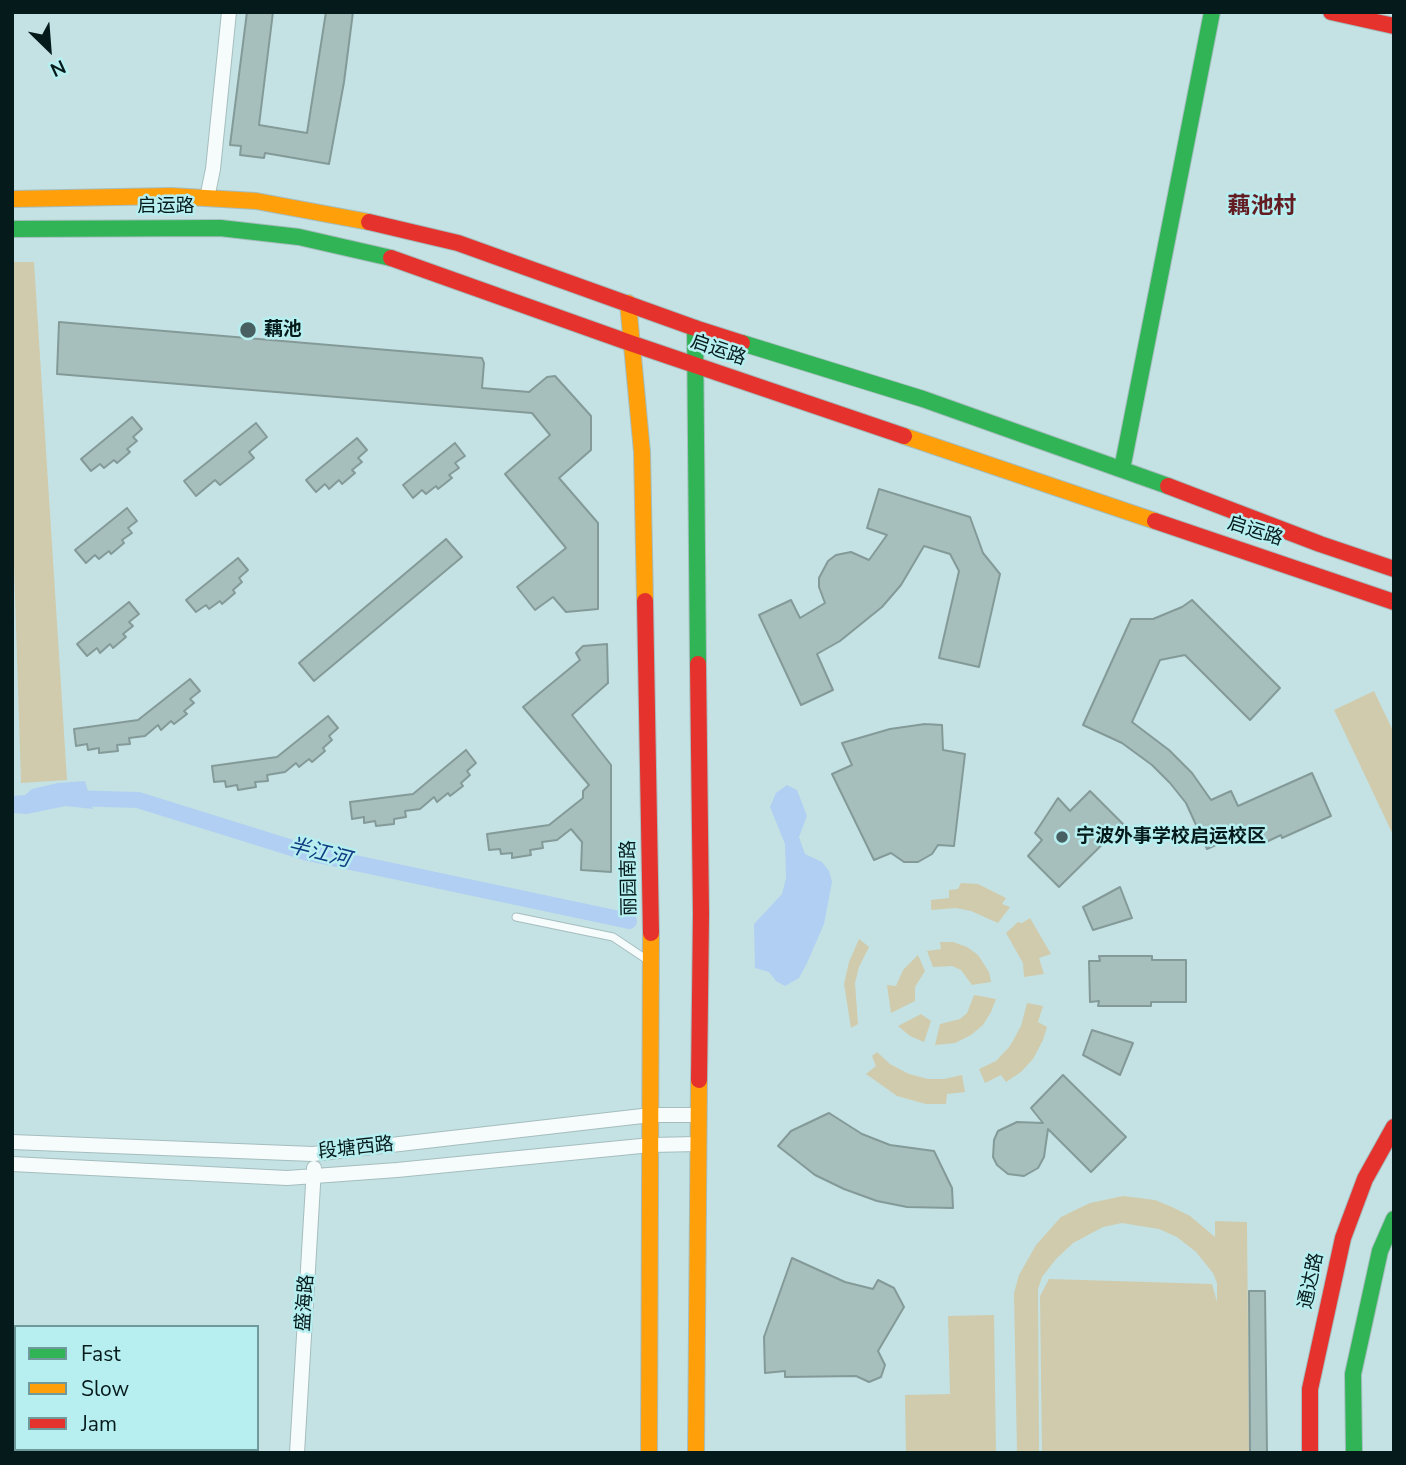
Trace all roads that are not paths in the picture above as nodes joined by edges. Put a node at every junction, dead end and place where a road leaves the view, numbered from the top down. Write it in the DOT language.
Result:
graph roads {
  1 [pos="229,12"];
  2 [pos="1212,12"];
  3 [pos="1331,12"];
  4 [pos="1394,26"];
  5 [pos="18,198"];
  6 [pos="207,198"];
  7 [pos="12,229"];
  8 [pos="628,303"];
  9 [pos="695,327"];
  10 [pos="633,344"];
  11 [pos="696,366"];
  12 [pos="1122,469"];
  13 [pos="1394,569"];
  14 [pos="1394,602"];
  15 [pos="516,917"];
  16 [pos="652,964"];
  17 [pos="651,1115"];
  18 [pos="699,1115"];
  19 [pos="1394,1127"];
  20 [pos="12,1142"];
  21 [pos="698,1144"];
  22 [pos="651,1145"];
  23 [pos="313,1154"];
  24 [pos="12,1164"];
  25 [pos="314,1176"];
  26 [pos="1394,1219"];
  27 [pos="91,1451"];
  28 [pos="212,1453"];
  29 [pos="297,1453"];
  30 [pos="649,1453"];
  31 [pos="696,1453"];
  32 [pos="1310,1453"];
  33 [pos="1354,1453"];
  1 -- 6 [label="street"];
  2 -- 12 [label="main road"];
  3 -- 4 [label="main road"];
  5 -- 6 [label="main road, 启运路"];
  6 -- 8 [label="main road, 启运路"];
  7 -- 10 [label="main road, 启运路"];
  8 -- 9 [label="main road, 启运路"];
  8 -- 10 [label="main road, 丽园南路"];
  9 -- 11 [label="main road"];
  9 -- 12 [label="main road, 启运路"];
  10 -- 11 [label="main road, 启运路"];
  10 -- 16 [label="main road, 丽园南路"];
  11 -- 14 [label="main road, 启运路"];
  11 -- 18 [label="main road"];
  12 -- 13 [label="main road, 启运路"];
  15 -- 16 [label="lane"];
  16 -- 17 [label="main road, 丽园南路"];
  17 -- 18 [label="street, 段塘西路"];
  17 -- 22 [label="main road, 丽园南路"];
  17 -- 23 [label="street, 段塘西路"];
  18 -- 21 [label="main road"];
  19 -- 32 [label="main road, 通达路"];
  20 -- 23 [label="street, 段塘西路"];
  21 -- 22 [label="street, 段塘西路"];
  21 -- 31 [label="main road"];
  22 -- 25 [label="street, 段塘西路"];
  22 -- 30 [label="main road, 丽园南路"];
  23 -- 25 [label="street, 盛海路"];
  24 -- 25 [label="street, 段塘西路"];
  25 -- 29 [label="street, 盛海路"];
  26 -- 33 [label="main road"];
  27 -- 28 [label="street"];
}
